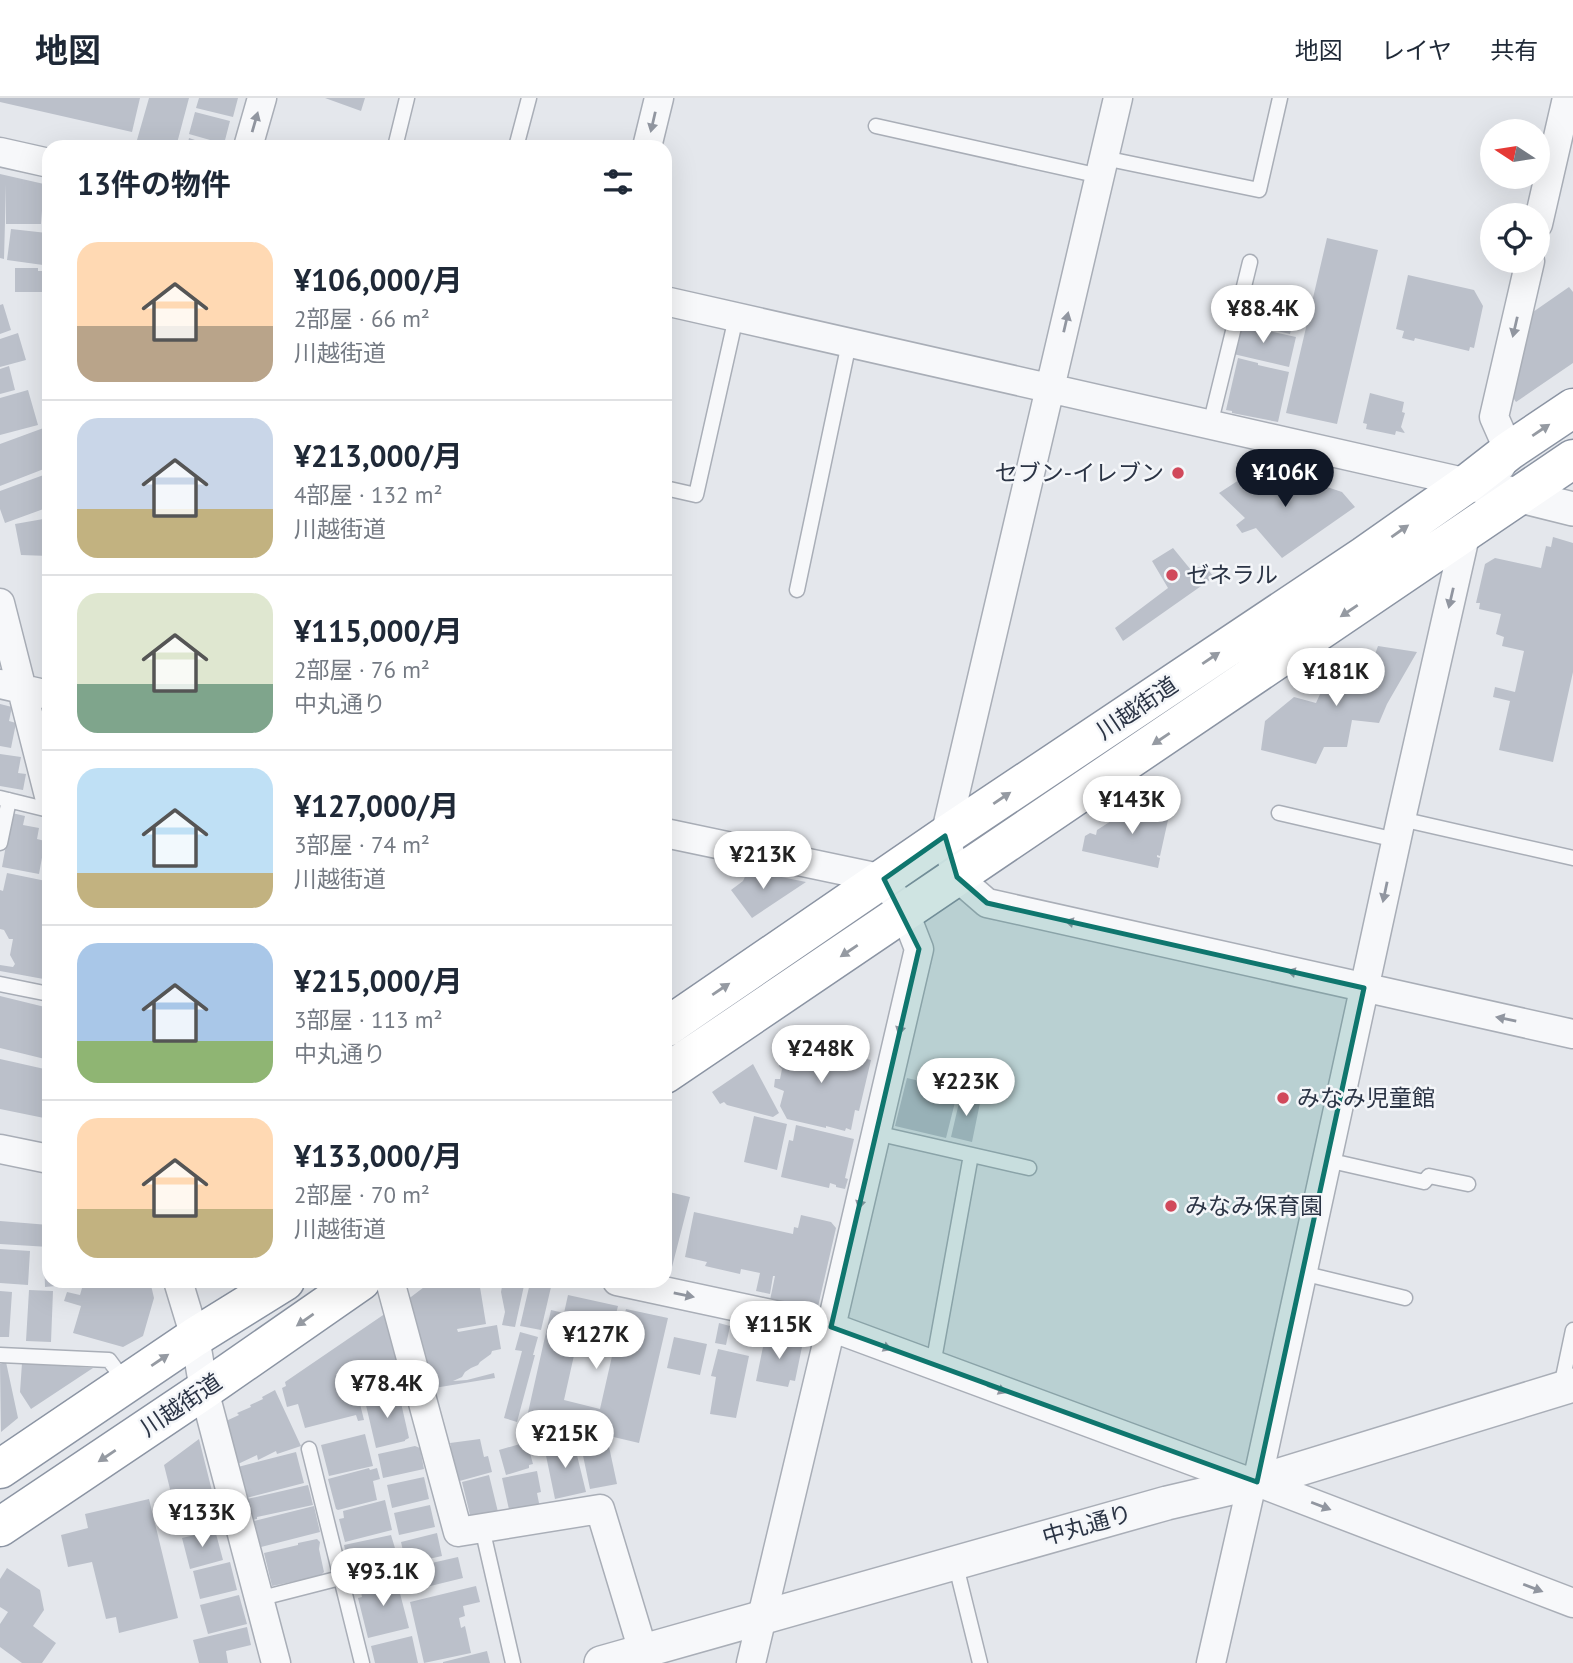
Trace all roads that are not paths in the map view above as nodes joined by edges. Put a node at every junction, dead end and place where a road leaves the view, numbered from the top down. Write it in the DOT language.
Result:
graph roads {
  1 [pos="262,98"];
  2 [pos="407,98"];
  3 [pos="528,98"];
  4 [pos="659,98"];
  5 [pos="1118,98"];
  6 [pos="1280,98"];
  7 [pos="1567,98"];
  8 [pos="876,126"];
  9 [pos="249,140"];
  10 [pos="397,140"];
  11 [pos="518,140"];
  12 [pos="649,140"];
  13 [pos="0,152"];
  14 [pos="42,161"];
  15 [pos="1102,167"];
  16 [pos="1543,203"];
  17 [pos="1250,262"];
  18 [pos="1527,273"];
  19 [pos="672,303"];
  20 [pos="736,317"];
  21 [pos="849,343"];
  22 [pos="1051,388"];
  23 [pos="1573,408"];
  24 [pos="1210,425"];
  25 [pos="1509,451"];
  26 [pos="1573,459"];
  27 [pos="1492,489"];
  28 [pos="672,490"];
  29 [pos="1573,509"];
  30 [pos="1466,532"];
  31 [pos="797,590"];
  32 [pos="0,603"];
  33 [pos="24,689"];
  34 [pos="42,766"];
  35 [pos="4,799"];
  36 [pos="42,808"];
  37 [pos="1279,813"];
  38 [pos="1398,830"];
  39 [pos="672,834"];
  40 [pos="945,836"];
  41 [pos="0,843"];
  42 [pos="1573,858"];
  43 [pos="957,877"];
  44 [pos="884,879"];
  45 [pos="905,912"];
  46 [pos="0,984"];
  47 [pos="1364,988"];
  48 [pos="42,993"];
  49 [pos="672,1023"];
  50 [pos="1573,1034"];
  51 [pos="672,1069"];
  52 [pos="876,1133"];
  53 [pos="0,1149"];
  54 [pos="971,1155"];
  55 [pos="42,1158"];
  56 [pos="1326,1160"];
  57 [pos="1029,1168"];
  58 [pos="1468,1184"];
  59 [pos="1302,1273"];
  60 [pos="180,1288"];
  61 [pos="274,1288"];
  62 [pos="351,1288"];
  63 [pos="392,1288"];
  64 [pos="650,1288"];
  65 [pos="1405,1298"];
  66 [pos="831,1327"];
  67 [pos="1573,1330"];
  68 [pos="195,1337"];
  69 [pos="0,1355"];
  70 [pos="933,1365"];
  71 [pos="126,1383"];
  72 [pos="1567,1386"];
  73 [pos="204,1390"];
  74 [pos="309,1449"];
  75 [pos="0,1469"];
  76 [pos="1254,1482"];
  77 [pos="0,1527"];
  78 [pos="482,1528"];
  79 [pos="955,1562"];
  80 [pos="340,1578"];
  81 [pos="258,1599"];
  82 [pos="1573,1603"];
  83 [pos="762,1616"];
  84 [pos="643,1651"];
  85 [pos="276,1663"];
  86 [pos="362,1663"];
  87 [pos="513,1663"];
  88 [pos="601,1663"];
  89 [pos="751,1663"];
  90 [pos="980,1663"];
  91 [pos="1210,1663"];
  9 -- 1 [label="street, one-way"];
  2 -- 10 [label="lane"];
  3 -- 11 [label="lane"];
  4 -- 12 [label="street, one-way"];
  5 -- 15 [label="street"];
  6 -- 15 [label="lane"];
  7 -- 16 [label="street"];
  8 -- 15 [label="lane"];
  13 -- 14 [label="street"];
  22 -- 15 [label="street, one-way"];
  17 -- 24 [label="lane"];
  18 -- 25 [label="street, one-way"];
  19 -- 20 [label="street"];
  20 -- 21 [label="street"];
  20 -- 28 [label="lane"];
  21 -- 22 [label="street"];
  21 -- 31 [label="lane"];
  22 -- 24 [label="street"];
  22 -- 40 [label="street"];
  25 -- 23 [label="highway, 川越街道, one-way"];
  24 -- 27 [label="street"];
  25 -- 27 [label="highway, 川越街道"];
  26 -- 27 [label="highway, 川越街道"];
  27 -- 29 [label="street"];
  27 -- 30 [label="highway, 川越街道"];
  40 -- 27 [label="highway, 川越街道, one-way"];
  30 -- 38 [label="street, one-way"];
  30 -- 43 [label="highway, 川越街道, one-way"];
  32 -- 33 [label="street"];
  33 -- 34 [label="street"];
  35 -- 36 [label="lane"];
  35 -- 41 [label="lane"];
  37 -- 38 [label="lane"];
  38 -- 42 [label="lane"];
  38 -- 47 [label="street, one-way"];
  39 -- 44 [label="street"];
  40 -- 43 [label="street"];
  40 -- 44 [label="highway, 川越街道"];
  43 -- 45 [label="highway, 川越街道"];
  47 -- 43 [label="street, one-way"];
  44 -- 45 [label="street"];
  49 -- 44 [label="highway, 川越街道, one-way"];
  45 -- 51 [label="highway, 川越街道, one-way"];
  45 -- 52 [label="street, one-way"];
  46 -- 48 [label="lane"];
  50 -- 47 [label="street, one-way"];
  47 -- 56 [label="street"];
  52 -- 54 [label="lane"];
  52 -- 66 [label="street, one-way"];
  53 -- 55 [label="street"];
  54 -- 57 [label="lane"];
  54 -- 70 [label="lane"];
  56 -- 58 [label="lane"];
  56 -- 59 [label="street"];
  59 -- 65 [label="lane"];
  59 -- 76 [label="street"];
  60 -- 68 [label="street"];
  61 -- 68 [label="highway"];
  62 -- 73 [label="highway, 川越街道, one-way"];
  63 -- 78 [label="street"];
  64 -- 66 [label="street, one-way"];
  66 -- 70 [label="street, one-way"];
  66 -- 83 [label="street"];
  67 -- 72 [label="lane"];
  71 -- 68 [label="highway, one-way"];
  68 -- 73 [label="street"];
  69 -- 71 [label="lane"];
  70 -- 76 [label="street, one-way"];
  71 -- 75 [label="highway"];
  72 -- 76 [label="street, 中丸通り"];
  73 -- 77 [label="highway, 川越街道, one-way"];
  73 -- 81 [label="street"];
  74 -- 80 [label="lane"];
  76 -- 79 [label="street, 中丸通り"];
  76 -- 82 [label="street, one-way"];
  76 -- 91 [label="street"];
  78 -- 84 [label="street"];
  78 -- 87 [label="lane"];
  79 -- 83 [label="street, 中丸通り"];
  79 -- 90 [label="lane"];
  80 -- 81 [label="lane"];
  80 -- 86 [label="lane"];
  81 -- 85 [label="street"];
  83 -- 84 [label="street, 中丸通り"];
  83 -- 89 [label="street"];
  84 -- 88 [label="street, 中丸通り"];
}
